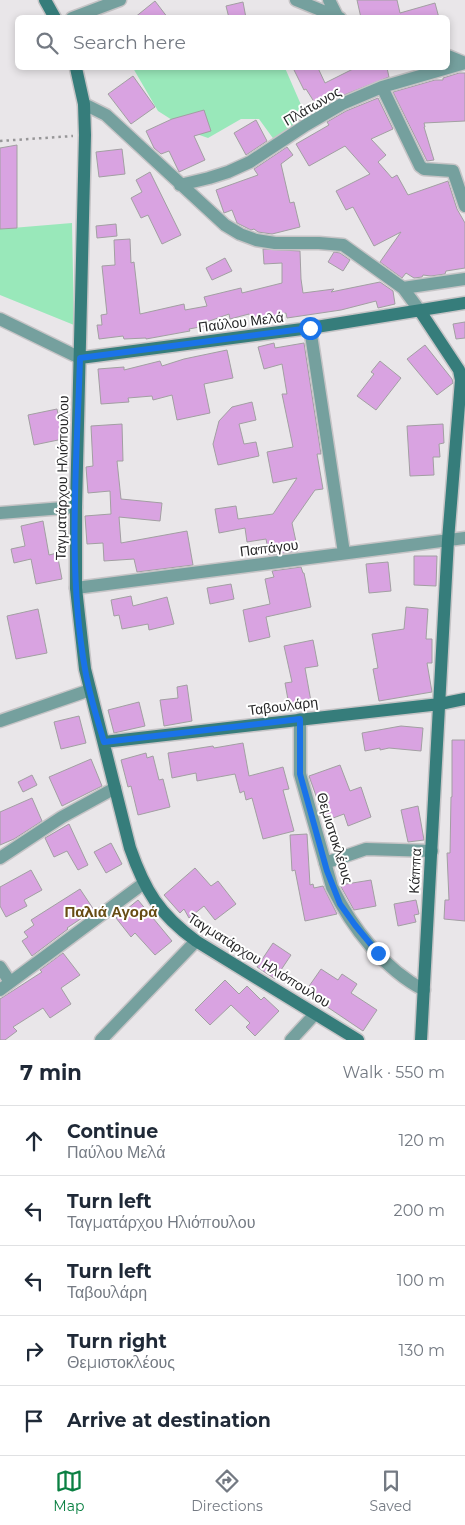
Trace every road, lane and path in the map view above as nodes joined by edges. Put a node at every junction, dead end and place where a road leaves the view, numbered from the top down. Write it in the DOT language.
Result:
graph roads {
  1 [pos="45,0"];
  2 [pos="120,0"];
  3 [pos="296,0"];
  4 [pos="329,0"];
  5 [pos="53,15"];
  6 [pos="80,15"];
  7 [pos="333,15"];
  8 [pos="337,15"];
  9 [pos="450,57"];
  10 [pos="465,63"];
  11 [pos="450,67"];
  12 [pos="77,70"];
  13 [pos="441,70"];
  14 [pos="382,87"];
  15 [pos="84,104"];
  16 [pos="85,135"];
  17 [pos="0,141"];
  18 [pos="180,185"];
  19 [pos="465,206"];
  20 [pos="465,279"];
  21 [pos="402,288"];
  22 [pos="465,303"];
  23 [pos="420,311"];
  24 [pos="0,319"];
  25 [pos="310,328"];
  26 [pos="80,358"];
  27 [pos="76,507"];
  28 [pos="0,513"];
  29 [pos="465,538"];
  30 [pos="448,540"];
  31 [pos="344,553"];
  32 [pos="76,588"];
  33 [pos="90,690"];
  34 [pos="465,699"];
  35 [pos="440,704"];
  36 [pos="300,719"];
  37 [pos="0,721"];
  38 [pos="104,742"];
  39 [pos="115,788"];
  40 [pos="432,851"];
  41 [pos="0,858"];
  42 [pos="325,864"];
  43 [pos="144,883"];
  44 [pos="196,941"];
  45 [pos="0,967"];
  46 [pos="5,986"];
  47 [pos="424,990"];
  48 [pos="315,1014"];
  49 [pos="101,1040"];
  50 [pos="291,1040"];
  51 [pos="358,1040"];
  52 [pos="420,1040"];
  1 -- 5 [label="street"];
  2 -- 6 [label="street"];
  3 -- 7 [label="street"];
  4 -- 8 [label="street"];
  9 -- 10 [label="street"];
  10 -- 11 [label="street, Πλάτωνος"];
  12 -- 15 [label="street, Ταγματάρχου Ηλιόπουλου"];
  13 -- 14 [label="street, Πλάτωνος"];
  14 -- 18 [label="street, Πλάτωνος"];
  14 -- 19 [label="street"];
  15 -- 16 [label="street, Ταγματάρχου Ηλιόπουλου"];
  15 -- 18 [label="street"];
  16 -- 17 [label="path"];
  16 -- 26 [label="street, Ταγματάρχου Ηλιόπουλου"];
  18 -- 21 [label="street"];
  20 -- 21 [label="street"];
  21 -- 23 [label="street"];
  22 -- 23 [label="street, Παύλου Μελά"];
  23 -- 25 [label="street, Παύλου Μελά"];
  23 -- 30 [label="street, Κάππα"];
  24 -- 26 [label="street"];
  25 -- 26 [label="street, Παύλου Μελά"];
  25 -- 31 [label="street"];
  26 -- 27 [label="street, Ταγματάρχου Ηλιόπουλου"];
  27 -- 28 [label="street"];
  27 -- 32 [label="street, Ταγματάρχου Ηλιόπουλου"];
  29 -- 30 [label="street, Παπάγου"];
  30 -- 31 [label="street, Παπάγου"];
  30 -- 35 [label="street, Κάππα"];
  31 -- 32 [label="street, Παπάγου"];
  32 -- 33 [label="street, Ταγματάρχου Ηλιόπουλου"];
  33 -- 37 [label="street"];
  33 -- 38 [label="street, Ταγματάρχου Ηλιόπουλου"];
  34 -- 35 [label="street, Ταβουλάρη"];
  35 -- 36 [label="street, Ταβουλάρη"];
  35 -- 40 [label="street, Κάππα"];
  36 -- 38 [label="street, Ταβουλάρη"];
  36 -- 42 [label="street, Θεμιστοκλέους"];
  38 -- 39 [label="street, Ταγματάρχου Ηλιόπουλου"];
  39 -- 41 [label="street"];
  39 -- 43 [label="street, Ταγματάρχου Ηλιόπουλου"];
  40 -- 42 [label="street"];
  40 -- 47 [label="street, Κάππα"];
  42 -- 47 [label="street, Θεμιστοκλέους"];
  43 -- 44 [label="street, Ταγματάρχου Ηλιόπουλου"];
  43 -- 46 [label="street"];
  44 -- 48 [label="street, Ταγματάρχου Ηλιόπουλου"];
  44 -- 49 [label="street"];
  45 -- 46 [label="street"];
  47 -- 52 [label="street, Κάππα"];
  48 -- 50 [label="street"];
  48 -- 51 [label="street, Ταγματάρχου Ηλιόπουλου"];
}
